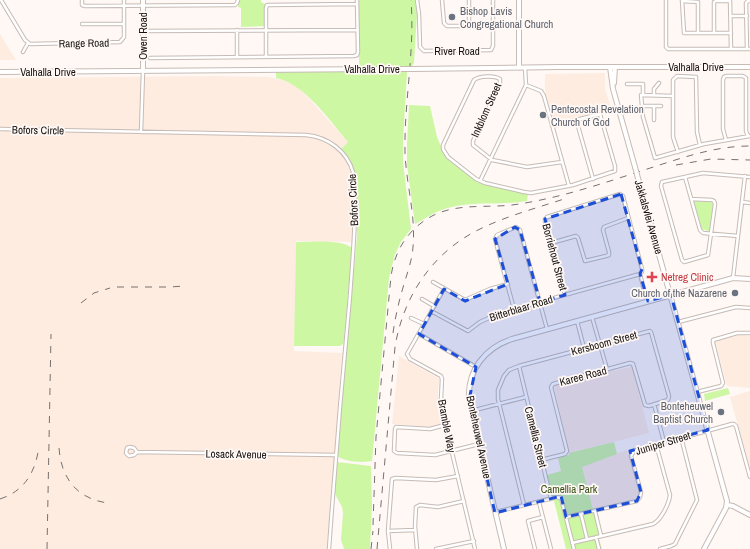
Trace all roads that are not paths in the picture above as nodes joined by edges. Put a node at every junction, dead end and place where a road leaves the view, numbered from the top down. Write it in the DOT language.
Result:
graph roads {
  1 [pos="0,0"];
  2 [pos="82,0"];
  3 [pos="124,0"];
  4 [pos="143,0"];
  5 [pos="238,0"];
  6 [pos="357,0"];
  7 [pos="418,0"];
  8 [pos="442,0"];
  9 [pos="469,0"];
  10 [pos="493,0"];
  11 [pos="518,0"];
  12 [pos="666,0"];
  13 [pos="682,0"];
  14 [pos="730,0"];
  15 [pos="750,1"];
  16 [pos="357,4"];
  17 [pos="124,6"];
  18 [pos="143,6"];
  19 [pos="730,16"];
  20 [pos="746,16"];
  21 [pos="82,24"];
  22 [pos="124,24"];
  23 [pos="469,26"];
  24 [pos="493,26"];
  25 [pos="237,30"];
  26 [pos="266,30"];
  27 [pos="358,30"];
  28 [pos="143,31"];
  29 [pos="698,33"];
  30 [pos="714,33"];
  31 [pos="731,33"];
  32 [pos="748,33"];
  33 [pos="28,43"];
  34 [pos="731,49"];
  35 [pos="748,49"];
  36 [pos="22,52"];
  37 [pos="237,57"];
  38 [pos="266,57"];
  39 [pos="150,58"];
  40 [pos="153,58"];
  41 [pos="154,62"];
  42 [pos="750,66"];
  43 [pos="612,67"];
  44 [pos="519,68"];
  45 [pos="525,68"];
  46 [pos="143,71"];
  47 [pos="0,72"];
  48 [pos="658,83"];
  49 [pos="526,84"];
  50 [pos="627,84"];
  51 [pos="643,95"];
  52 [pos="654,95"];
  53 [pos="673,96"];
  54 [pos="642,106"];
  55 [pos="654,106"];
  56 [pos="661,106"];
  57 [pos="576,119"];
  58 [pos="654,120"];
  59 [pos="552,126"];
  60 [pos="0,129"];
  61 [pos="141,132"];
  62 [pos="749,136"];
  63 [pos="726,140"];
  64 [pos="700,145"];
  65 [pos="678,152"];
  66 [pos="491,159"];
  67 [pos="562,162"];
  68 [pos="745,176"];
  69 [pos="686,177"];
  70 [pos="750,177"];
  71 [pos="593,179"];
  72 [pos="480,181"];
  73 [pos="569,186"];
  74 [pos="691,200"];
  75 [pos="742,202"];
  76 [pos="750,203"];
  77 [pos="628,218"];
  78 [pos="711,234"];
  79 [pos="738,236"];
  80 [pos="551,243"];
  81 [pos="640,274"];
  82 [pos="733,278"];
  83 [pos="750,279"];
  84 [pos="433,282"];
  85 [pos="508,284"];
  86 [pos="444,289"];
  87 [pos="566,295"];
  88 [pos="671,295"];
  89 [pos="422,299"];
  90 [pos="648,301"];
  91 [pos="540,302"];
  92 [pos="434,306"];
  93 [pos="750,308"];
  94 [pos="514,309"];
  95 [pos="431,311"];
  96 [pos="592,316"];
  97 [pos="412,318"];
  98 [pos="577,321"];
  99 [pos="678,322"];
  100 [pos="424,324"];
  101 [pos="547,329"];
  102 [pos="750,333"];
  103 [pos="419,334"];
  104 [pos="600,344"];
  105 [pos="584,348"];
  106 [pos="519,366"];
  107 [pos="476,367"];
  108 [pos="607,369"];
  109 [pos="697,392"];
  110 [pos="526,397"];
  111 [pos="499,404"];
  112 [pos="654,404"];
  113 [pos="471,411"];
  114 [pos="446,425"];
  115 [pos="708,430"];
  116 [pos="681,437"];
  117 [pos="664,442"];
  118 [pos="479,444"];
  119 [pos="656,444"];
  120 [pos="452,451"];
  121 [pos="137,452"];
  122 [pos="335,455"];
  123 [pos="541,460"];
  124 [pos="458,476"];
  125 [pos="750,477"];
  126 [pos="551,499"];
  127 [pos="464,501"];
  128 [pos="539,502"];
  129 [pos="524,505"];
  130 [pos="727,505"];
  131 [pos="595,510"];
  132 [pos="495,513"];
  133 [pos="581,514"];
  134 [pos="750,515"];
  135 [pos="543,517"];
  136 [pos="566,517"];
  137 [pos="415,530"];
  138 [pos="388,531"];
  139 [pos="601,536"];
  140 [pos="596,537"];
  141 [pos="587,539"];
  142 [pos="474,542"];
  143 [pos="572,543"];
  144 [pos="329,549"];
  145 [pos="390,549"];
  146 [pos="417,549"];
  147 [pos="436,549"];
  148 [pos="475,549"];
  149 [pos="504,549"];
  150 [pos="535,549"];
  151 [pos="551,549"];
  152 [pos="574,549"];
  153 [pos="599,549"];
  154 [pos="660,549"];
  155 [pos="704,549"];
  1 -- 33 [label="street"];
  2 -- 17 [label="street"];
  3 -- 17 [label="street, Range Road"];
  4 -- 18 [label="street, Owen Road"];
  5 -- 18 [label="street"];
  6 -- 16 [label="street"];
  7 -- 24 [label="street, River Road"];
  8 -- 23 [label="street"];
  9 -- 23 [label="street"];
  10 -- 24 [label="street"];
  11 -- 44 [label="street"];
  12 -- 34 [label="street"];
  13 -- 29 [label="street"];
  13 -- 29 [label="street"];
  14 -- 19 [label="street"];
  14 -- 30 [label="street"];
  15 -- 20 [label="street"];
  16 -- 26 [label="street"];
  16 -- 27 [label="street"];
  17 -- 18 [label="street"];
  17 -- 22 [label="street, Range Road"];
  18 -- 28 [label="street, Owen Road"];
  19 -- 20 [label="street"];
  19 -- 31 [label="street"];
  20 -- 32 [label="street"];
  21 -- 22 [label="street"];
  22 -- 33 [label="street, Range Road"];
  23 -- 24 [label="street"];
  25 -- 26 [label="street"];
  25 -- 28 [label="street"];
  25 -- 37 [label="street"];
  26 -- 27 [label="street"];
  26 -- 38 [label="street"];
  27 -- 38 [label="street"];
  28 -- 46 [label="street, Owen Road"];
  29 -- 30 [label="street"];
  30 -- 31 [label="street"];
  31 -- 34 [label="street"];
  32 -- 35 [label="street"];
  33 -- 36 [label="street"];
  34 -- 35 [label="street"];
  37 -- 38 [label="street"];
  37 -- 40 [label="street"];
  39 -- 40 [label="street"];
  40 -- 41 [label="street"];
  42 -- 43 [label="street, Valhalla Drive"];
  43 -- 45 [label="street, Valhalla Drive"];
  43 -- 88 [label="street, Jakkalsvlei Avenue, bridge"];
  44 -- 45 [label="street, Valhalla Drive"];
  44 -- 46 [label="street, Valhalla Drive, bridge"];
  45 -- 49 [label="street"];
  46 -- 47 [label="street, Valhalla Drive"];
  46 -- 61 [label="street"];
  48 -- 52 [label="street"];
  49 -- 59 [label="street"];
  49 -- 66 [label="street"];
  50 -- 51 [label="street"];
  51 -- 52 [label="street"];
  51 -- 54 [label="street"];
  52 -- 53 [label="street"];
  53 -- 64 [label="street"];
  53 -- 65 [label="street"];
  54 -- 55 [label="street"];
  54 -- 65 [label="street"];
  55 -- 56 [label="street"];
  55 -- 58 [label="street"];
  57 -- 59 [label="street"];
  57 -- 71 [label="street"];
  57 -- 71 [label="street"];
  59 -- 67 [label="street"];
  60 -- 61 [label="street, Bofors Circle"];
  61 -- 122 [label="street, Bofors Circle"];
  62 -- 63 [label="street"];
  62 -- 63 [label="street"];
  63 -- 64 [label="street"];
  64 -- 65 [label="street"];
  66 -- 67 [label="street, Inkblom Street"];
  66 -- 72 [label="street"];
  66 -- 72 [label="street, Inkblom Street"];
  67 -- 73 [label="street"];
  68 -- 69 [label="street"];
  68 -- 70 [label="street"];
  68 -- 75 [label="street"];
  69 -- 74 [label="street"];
  69 -- 78 [label="street"];
  71 -- 73 [label="street"];
  72 -- 73 [label="street"];
  74 -- 78 [label="street"];
  74 -- 78 [label="street"];
  75 -- 76 [label="street"];
  75 -- 79 [label="street"];
  77 -- 80 [label="street, Borriehout Street"];
  77 -- 80 [label="street"];
  77 -- 81 [label="street, Borriehout Street"];
  78 -- 79 [label="street"];
  79 -- 82 [label="street"];
  80 -- 87 [label="street, Borriehout Street"];
  81 -- 87 [label="street, Bitterblaar Road"];
  81 -- 90 [label="street, Borriehout Street"];
  82 -- 83 [label="street, Bonteheuwel Avenue"];
  82 -- 88 [label="street, Bonteheuwel Avenue"];
  84 -- 86 [label="street"];
  85 -- 86 [label="street"];
  85 -- 91 [label="street"];
  85 -- 94 [label="street"];
  86 -- 92 [label="street, Bramble Way"];
  87 -- 91 [label="street, Bitterblaar Road"];
  88 -- 90 [label="street, Bonteheuwel Avenue"];
  88 -- 99 [label="street, Jakkalsvlei Avenue"];
  89 -- 92 [label="street"];
  90 -- 96 [label="street, Bonteheuwel Avenue"];
  91 -- 94 [label="street, Bitterblaar Road"];
  91 -- 101 [label="street"];
  92 -- 95 [label="street, Bramble Way"];
  93 -- 99 [label="street"];
  94 -- 95 [label="street, Bitterblaar Road"];
  95 -- 100 [label="street, Bramble Way"];
  96 -- 98 [label="street, Bonteheuwel Avenue"];
  96 -- 104 [label="street"];
  97 -- 100 [label="street"];
  98 -- 101 [label="street, Bonteheuwel Avenue"];
  98 -- 105 [label="street"];
  99 -- 109 [label="street, Jakkalsvlei Avenue"];
  100 -- 103 [label="street, Bramble Way"];
  101 -- 107 [label="street, Bonteheuwel Avenue"];
  102 -- 109 [label="street"];
  103 -- 107 [label="street"];
  103 -- 114 [label="street, Bramble Way"];
  104 -- 105 [label="street, Kersboom Street"];
  104 -- 108 [label="street"];
  104 -- 112 [label="street, Kersboom Street"];
  105 -- 106 [label="street, Kersboom Street"];
  106 -- 110 [label="street, Camellia Street"];
  106 -- 111 [label="street, Kersboom Street"];
  107 -- 113 [label="street, Bonteheuwel Avenue"];
  108 -- 112 [label="street, Karee Road"];
  108 -- 123 [label="street, Karee Road"];
  109 -- 115 [label="street, Jakkalsvlei Avenue"];
  110 -- 111 [label="street"];
  110 -- 123 [label="street, Camellia Street"];
  111 -- 113 [label="street"];
  111 -- 129 [label="street, Kersboom Street"];
  112 -- 117 [label="street"];
  113 -- 118 [label="street, Bonteheuwel Avenue"];
  114 -- 120 [label="street, Bramble Way"];
  114 -- 120 [label="street"];
  115 -- 116 [label="street, Juniper Street"];
  115 -- 125 [label="street, Juniper Street"];
  115 -- 130 [label="street, Jakkalsvlei Avenue"];
  116 -- 117 [label="street, Juniper Street"];
  116 -- 154 [label="street"];
  117 -- 119 [label="street, Juniper Street"];
  118 -- 120 [label="street"];
  118 -- 132 [label="street, Bonteheuwel Avenue"];
  119 -- 131 [label="street, Juniper Street"];
  119 -- 139 [label="street"];
  120 -- 124 [label="street, Bramble Way"];
  121 -- 121 [label="street"];
  121 -- 122 [label="street, Losack Avenue"];
  122 -- 144 [label="street, Bofors Circle"];
  123 -- 126 [label="street, Camellia Street"];
  124 -- 127 [label="street, Bramble Way"];
  124 -- 138 [label="street"];
  126 -- 128 [label="street"];
  126 -- 136 [label="street"];
  127 -- 137 [label="street"];
  127 -- 142 [label="street, Bramble Way"];
  128 -- 129 [label="street"];
  128 -- 135 [label="street"];
  129 -- 132 [label="street"];
  130 -- 134 [label="street"];
  130 -- 155 [label="street"];
  131 -- 133 [label="street"];
  131 -- 139 [label="street"];
  132 -- 149 [label="street, Bonteheuwel Avenue"];
  133 -- 136 [label="street"];
  133 -- 141 [label="street"];
  135 -- 150 [label="street"];
  135 -- 151 [label="street"];
  136 -- 143 [label="street"];
  137 -- 138 [label="street"];
  137 -- 146 [label="street"];
  138 -- 145 [label="street"];
  139 -- 140 [label="street"];
  140 -- 141 [label="street"];
  140 -- 153 [label="street"];
  141 -- 143 [label="street"];
  142 -- 147 [label="street"];
  142 -- 148 [label="street, Bramble Way"];
  143 -- 152 [label="street"];
}
